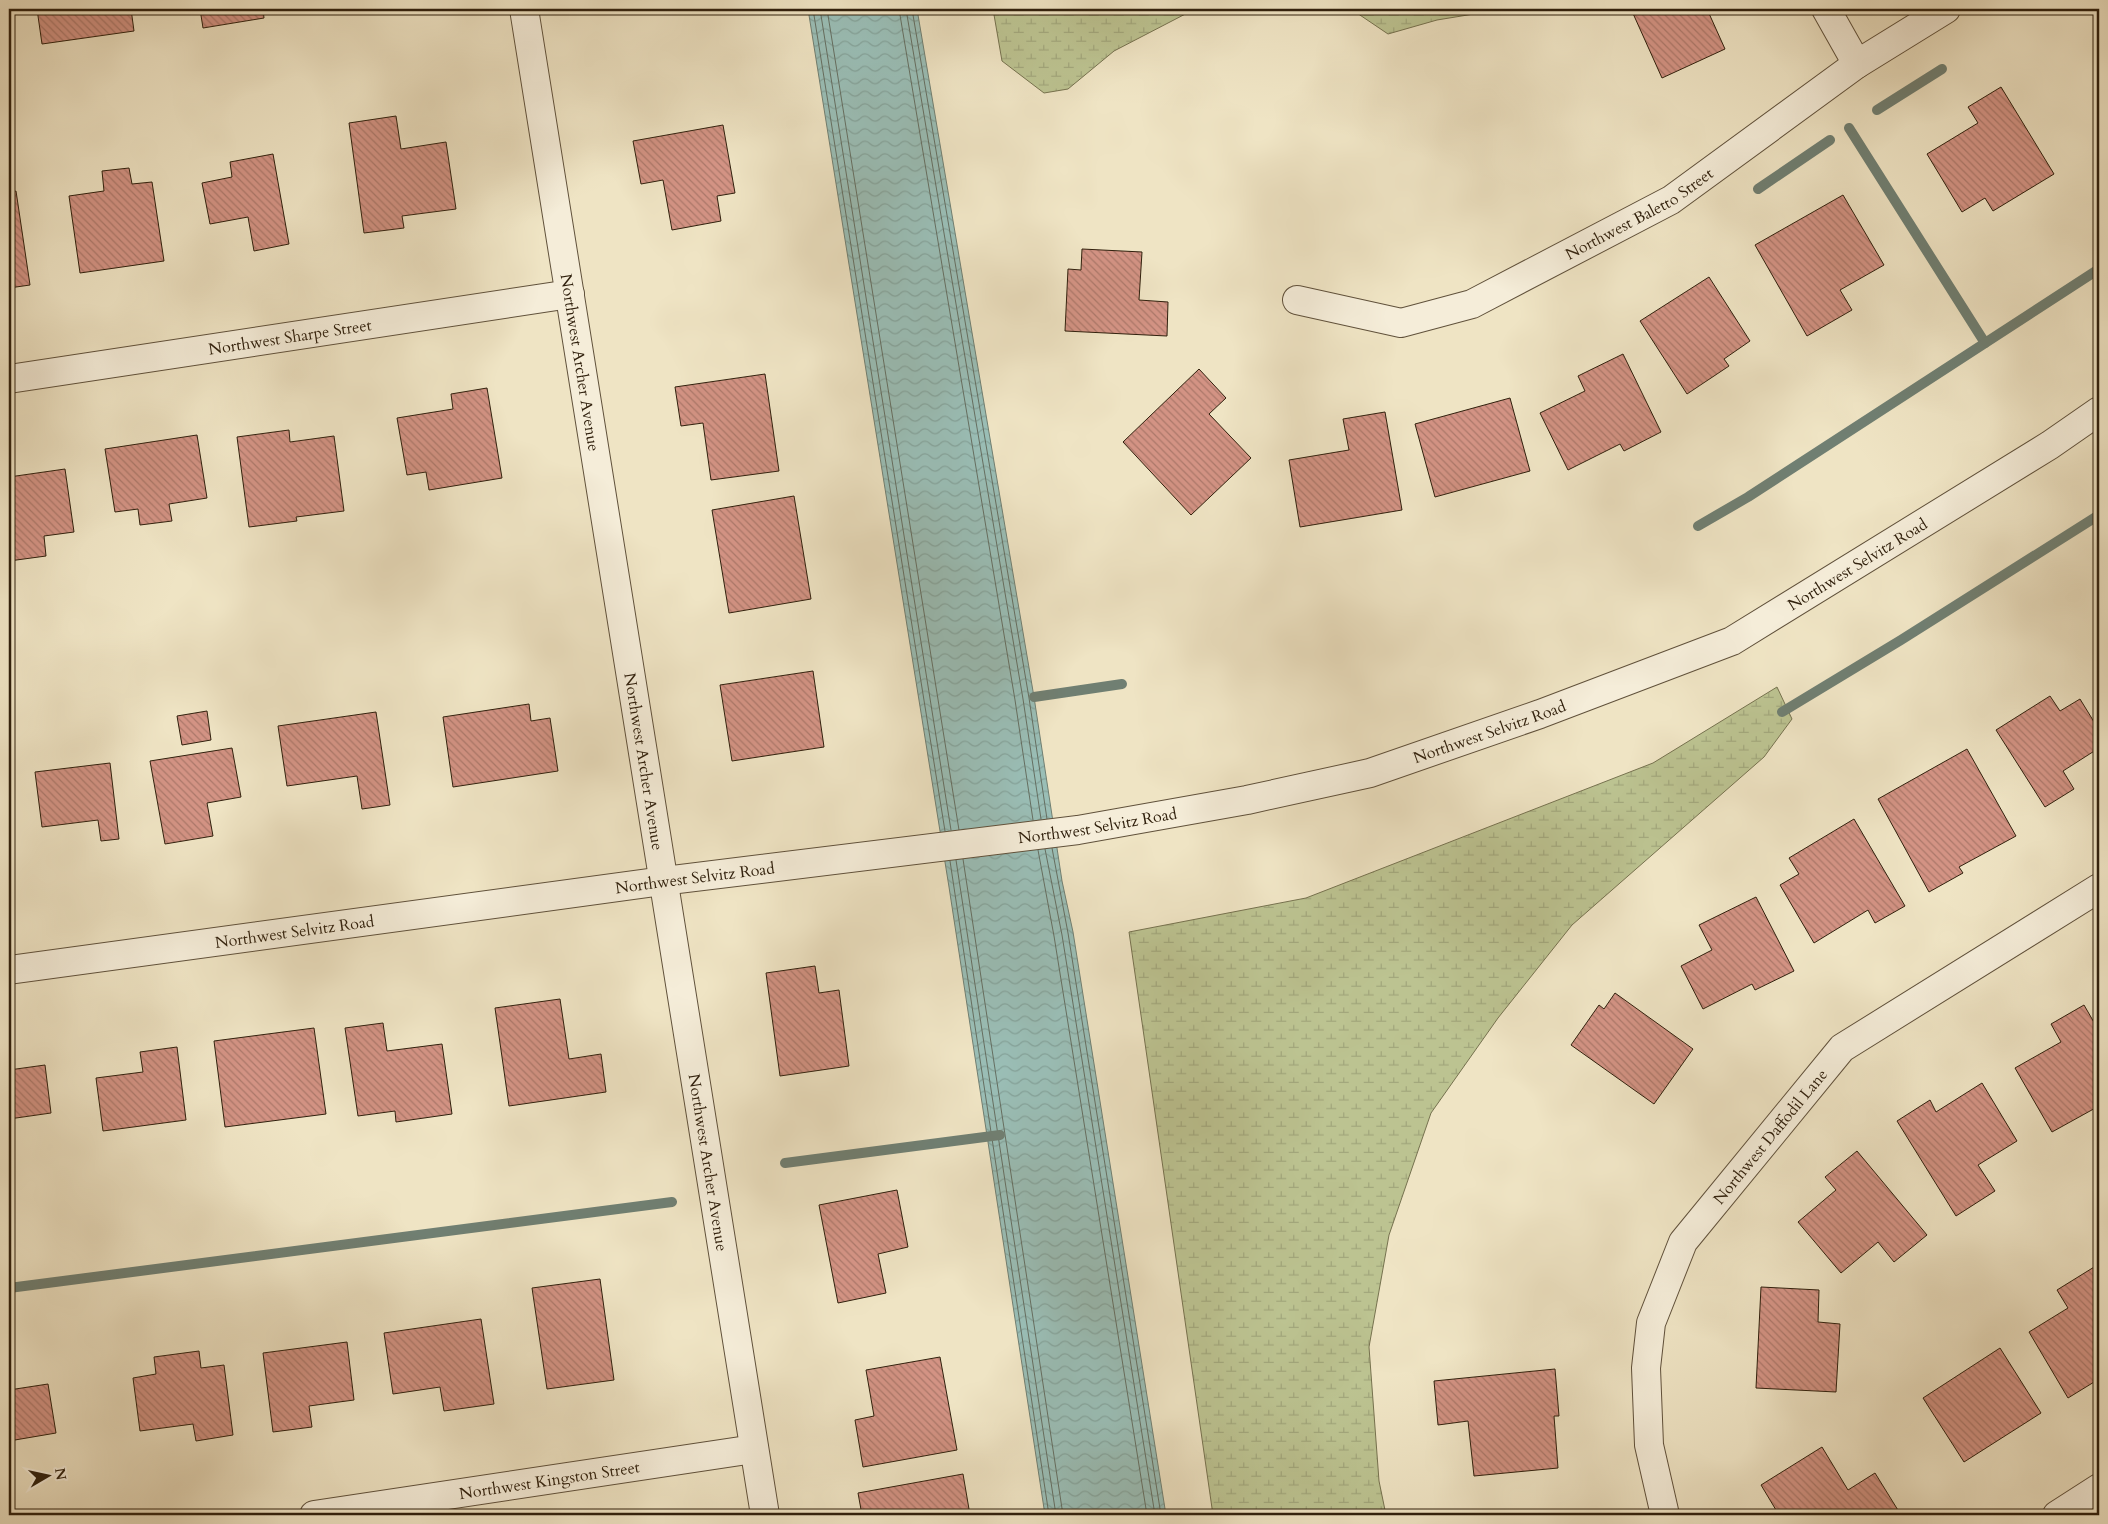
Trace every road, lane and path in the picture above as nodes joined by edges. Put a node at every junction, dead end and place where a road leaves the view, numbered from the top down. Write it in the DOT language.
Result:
graph roads {
  1 [pos="524,9"];
  2 [pos="1826,9"];
  3 [pos="1946,9"];
  4 [pos="1857,64"];
  5 [pos="570,294"];
  6 [pos="1297,300"];
  7 [pos="9,379"];
  8 [pos="2099,411"];
  9 [pos="663,882"];
  10 [pos="2099,888"];
  11 [pos="9,970"];
  12 [pos="754,1449"];
  13 [pos="2099,1488"];
  14 [pos="314,1515"];
  15 [pos="765,1515"];
  16 [pos="1665,1515"];
  17 [pos="2057,1515"];
  1 -- 5 [label="street, Northwest Archer Avenue"];
  2 -- 4 [label="street"];
  3 -- 4 [label="street, Northwest Baletto Street"];
  4 -- 6 [label="street, Northwest Baletto Street"];
  5 -- 7 [label="street, Northwest Sharpe Street"];
  5 -- 9 [label="street, Northwest Archer Avenue"];
  8 -- 9 [label="street, Northwest Selvitz Road"];
  9 -- 11 [label="street, Northwest Selvitz Road"];
  9 -- 12 [label="street, Northwest Archer Avenue"];
  10 -- 16 [label="street, Northwest Daffodil Lane"];
  12 -- 14 [label="street, Northwest Kingston Street"];
  12 -- 15 [label="street, Northwest Archer Avenue"];
  13 -- 17 [label="street"];
}
